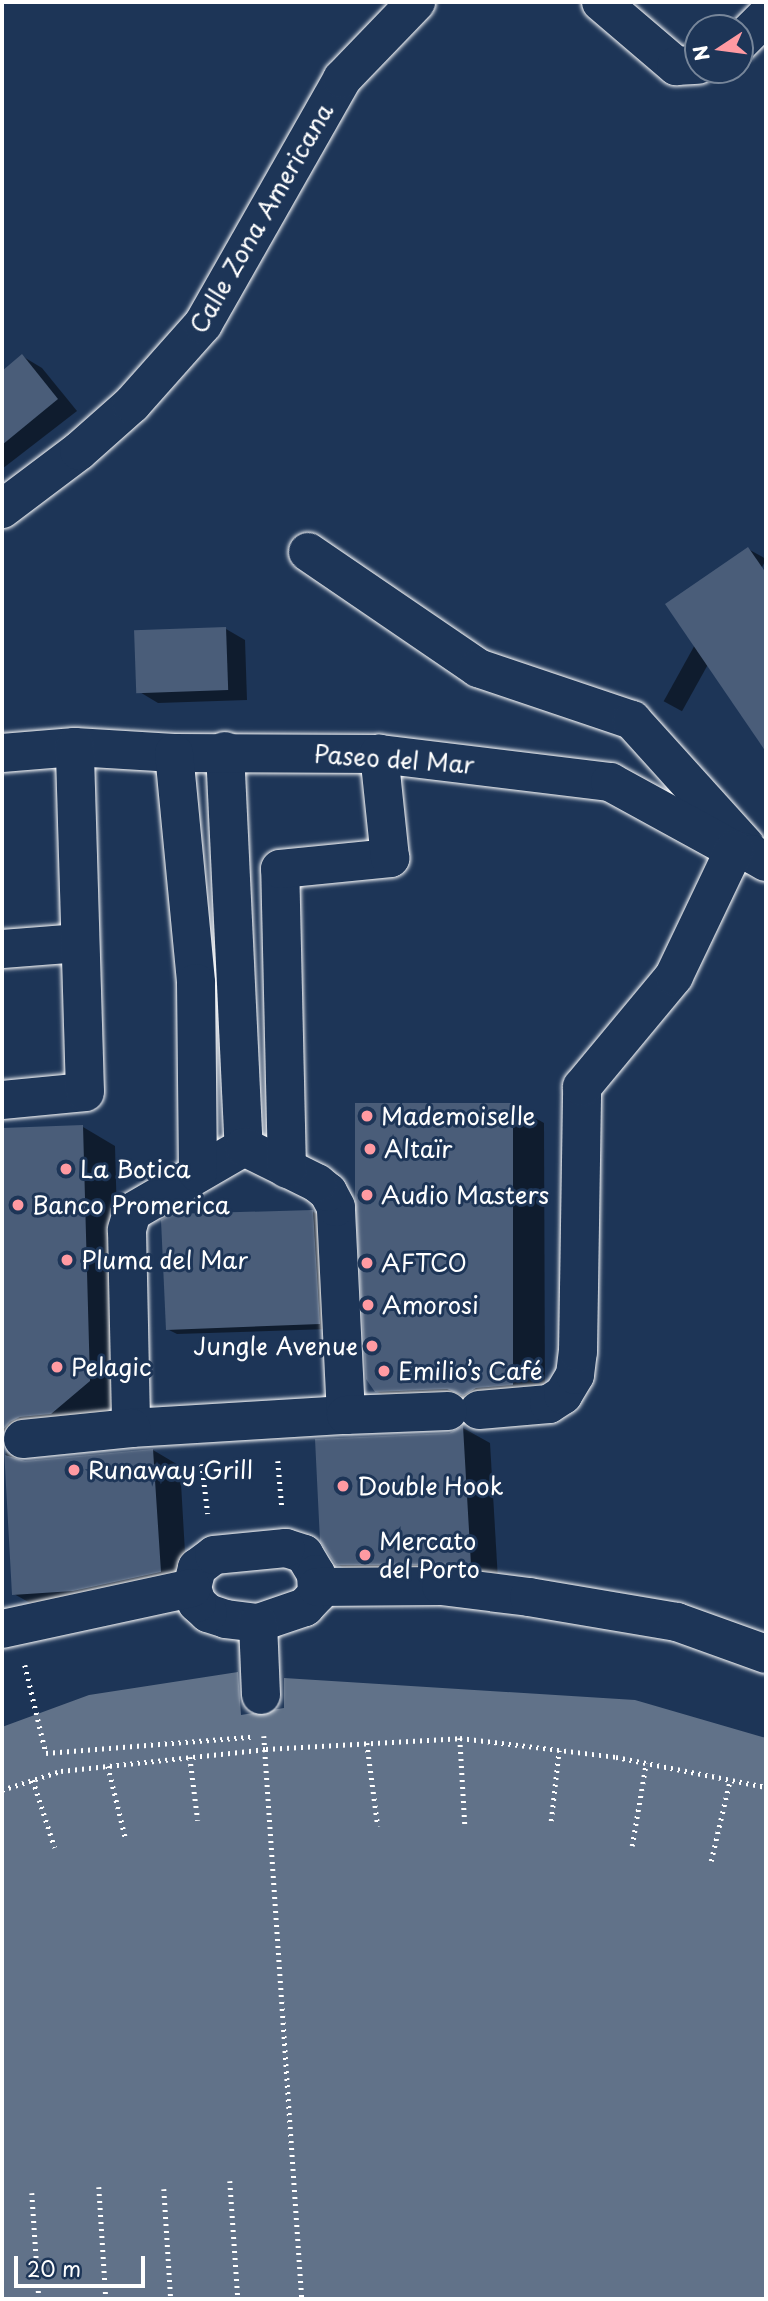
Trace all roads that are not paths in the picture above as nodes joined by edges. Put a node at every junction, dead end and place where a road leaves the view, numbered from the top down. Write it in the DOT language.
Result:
graph roads {
  1 [pos="416,2"];
  2 [pos="601,2"];
  3 [pos="684,66"];
  4 [pos="2,509"];
  5 [pos="307,552"];
  6 [pos="75,747"];
  7 [pos="225,751"];
  8 [pos="2,753"];
  9 [pos="174,753"];
  10 [pos="379,754"];
  11 [pos="751,855"];
  12 [pos="80,943"];
  13 [pos="2,948"];
  14 [pos="2,1100"];
  15 [pos="244,1147"];
  16 [pos="286,1168"];
  17 [pos="198,1173"];
  18 [pos="346,1415"];
  19 [pos="131,1428"];
  20 [pos="23,1439"];
  21 [pos="317,1587"];
  22 [pos="192,1588"];
  23 [pos="258,1623"];
  24 [pos="8,1628"];
  25 [pos="766,1654"];
  26 [pos="261,1695"];
  1 -- 4 [label="street, Calle Zona Americana"];
  2 -- 3 [label="street"];
  5 -- 11 [label="street"];
  6 -- 8 [label="street, Paseo del Mar"];
  6 -- 9 [label="street, Paseo del Mar"];
  6 -- 12 [label="street"];
  7 -- 9 [label="street, Paseo del Mar"];
  7 -- 10 [label="street, Paseo del Mar"];
  7 -- 15 [label="street"];
  9 -- 17 [label="street"];
  10 -- 11 [label="street, Paseo del Mar"];
  10 -- 16 [label="street"];
  11 -- 18 [label="street"];
  12 -- 13 [label="street"];
  12 -- 14 [label="street"];
  15 -- 16 [label="street"];
  15 -- 17 [label="street"];
  16 -- 18 [label="street"];
  17 -- 19 [label="street"];
  18 -- 19 [label="street"];
  19 -- 20 [label="street"];
  21 -- 22 [label="street"];
  21 -- 23 [label="street"];
  21 -- 25 [label="street"];
  22 -- 23 [label="street"];
  22 -- 24 [label="street"];
  23 -- 26 [label="street"];
}
